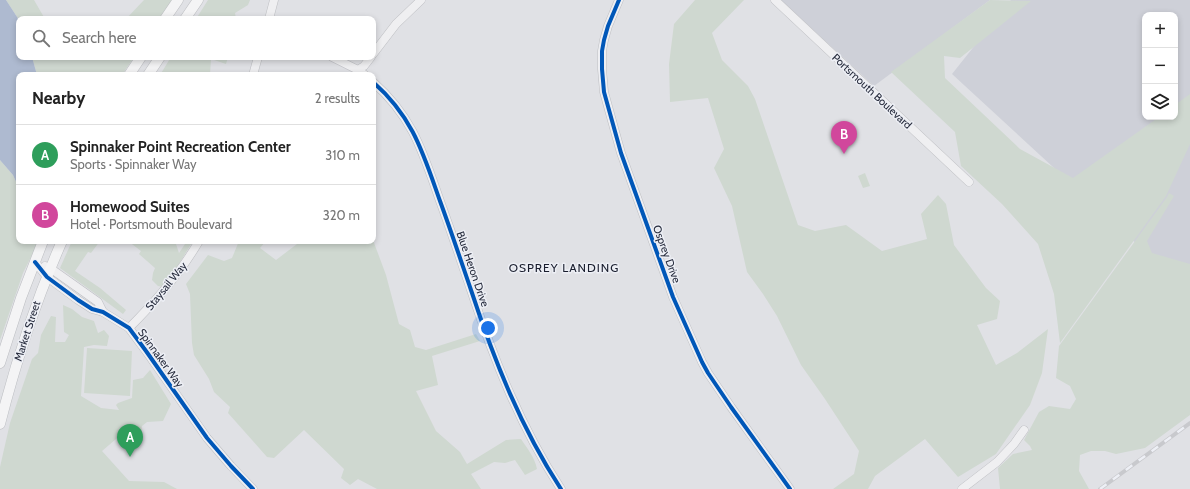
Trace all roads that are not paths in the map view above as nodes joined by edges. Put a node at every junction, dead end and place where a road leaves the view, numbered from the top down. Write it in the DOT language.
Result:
graph roads {
  1 [pos="178,0"];
  2 [pos="198,0"];
  3 [pos="274,0"];
  4 [pos="421,0"];
  5 [pos="619,0"];
  6 [pos="775,0"];
  7 [pos="167,16"];
  8 [pos="187,16"];
  9 [pos="270,16"];
  10 [pos="376,50"];
  11 [pos="139,60"];
  12 [pos="158,60"];
  13 [pos="257,60"];
  14 [pos="338,60"];
  15 [pos="369,60"];
  16 [pos="358,70"];
  17 [pos="131,72"];
  18 [pos="150,72"];
  19 [pos="254,72"];
  20 [pos="361,72"];
  21 [pos="376,85"];
  22 [pos="969,182"];
  23 [pos="42,244"];
  24 [pos="61,244"];
  25 [pos="197,244"];
  26 [pos="35,262"];
  27 [pos="48,272"];
  28 [pos="128,328"];
  29 [pos="0,364"];
  30 [pos="0,424"];
  31 [pos="1024,430"];
  32 [pos="253,489"];
  33 [pos="561,489"];
  34 [pos="790,489"];
  35 [pos="962,489"];
  1 -- 7 [label="main road"];
  2 -- 8 [label="main road"];
  3 -- 9 [label="street"];
  4 -- 10 [label="street"];
  5 -- 34 [label="street, Osprey Drive"];
  6 -- 22 [label="street, Portsmouth Boulevard"];
  11 -- 17 [label="main road"];
  12 -- 18 [label="main road"];
  13 -- 19 [label="street"];
  14 -- 16 [label="street"];
  15 -- 16 [label="street"];
  16 -- 20 [label="street"];
  21 -- 33 [label="street, Blue Heron Drive"];
  23 -- 26 [label="main road, Market Street"];
  24 -- 27 [label="main road, Market Street"];
  25 -- 28 [label="street, Staysail Way"];
  26 -- 27 [label="street, Spinnaker Way"];
  26 -- 29 [label="main road, Market Street"];
  27 -- 28 [label="street, Spinnaker Way"];
  27 -- 30 [label="main road, Market Street"];
  28 -- 32 [label="street, Spinnaker Way"];
  31 -- 35 [label="street"];
}
